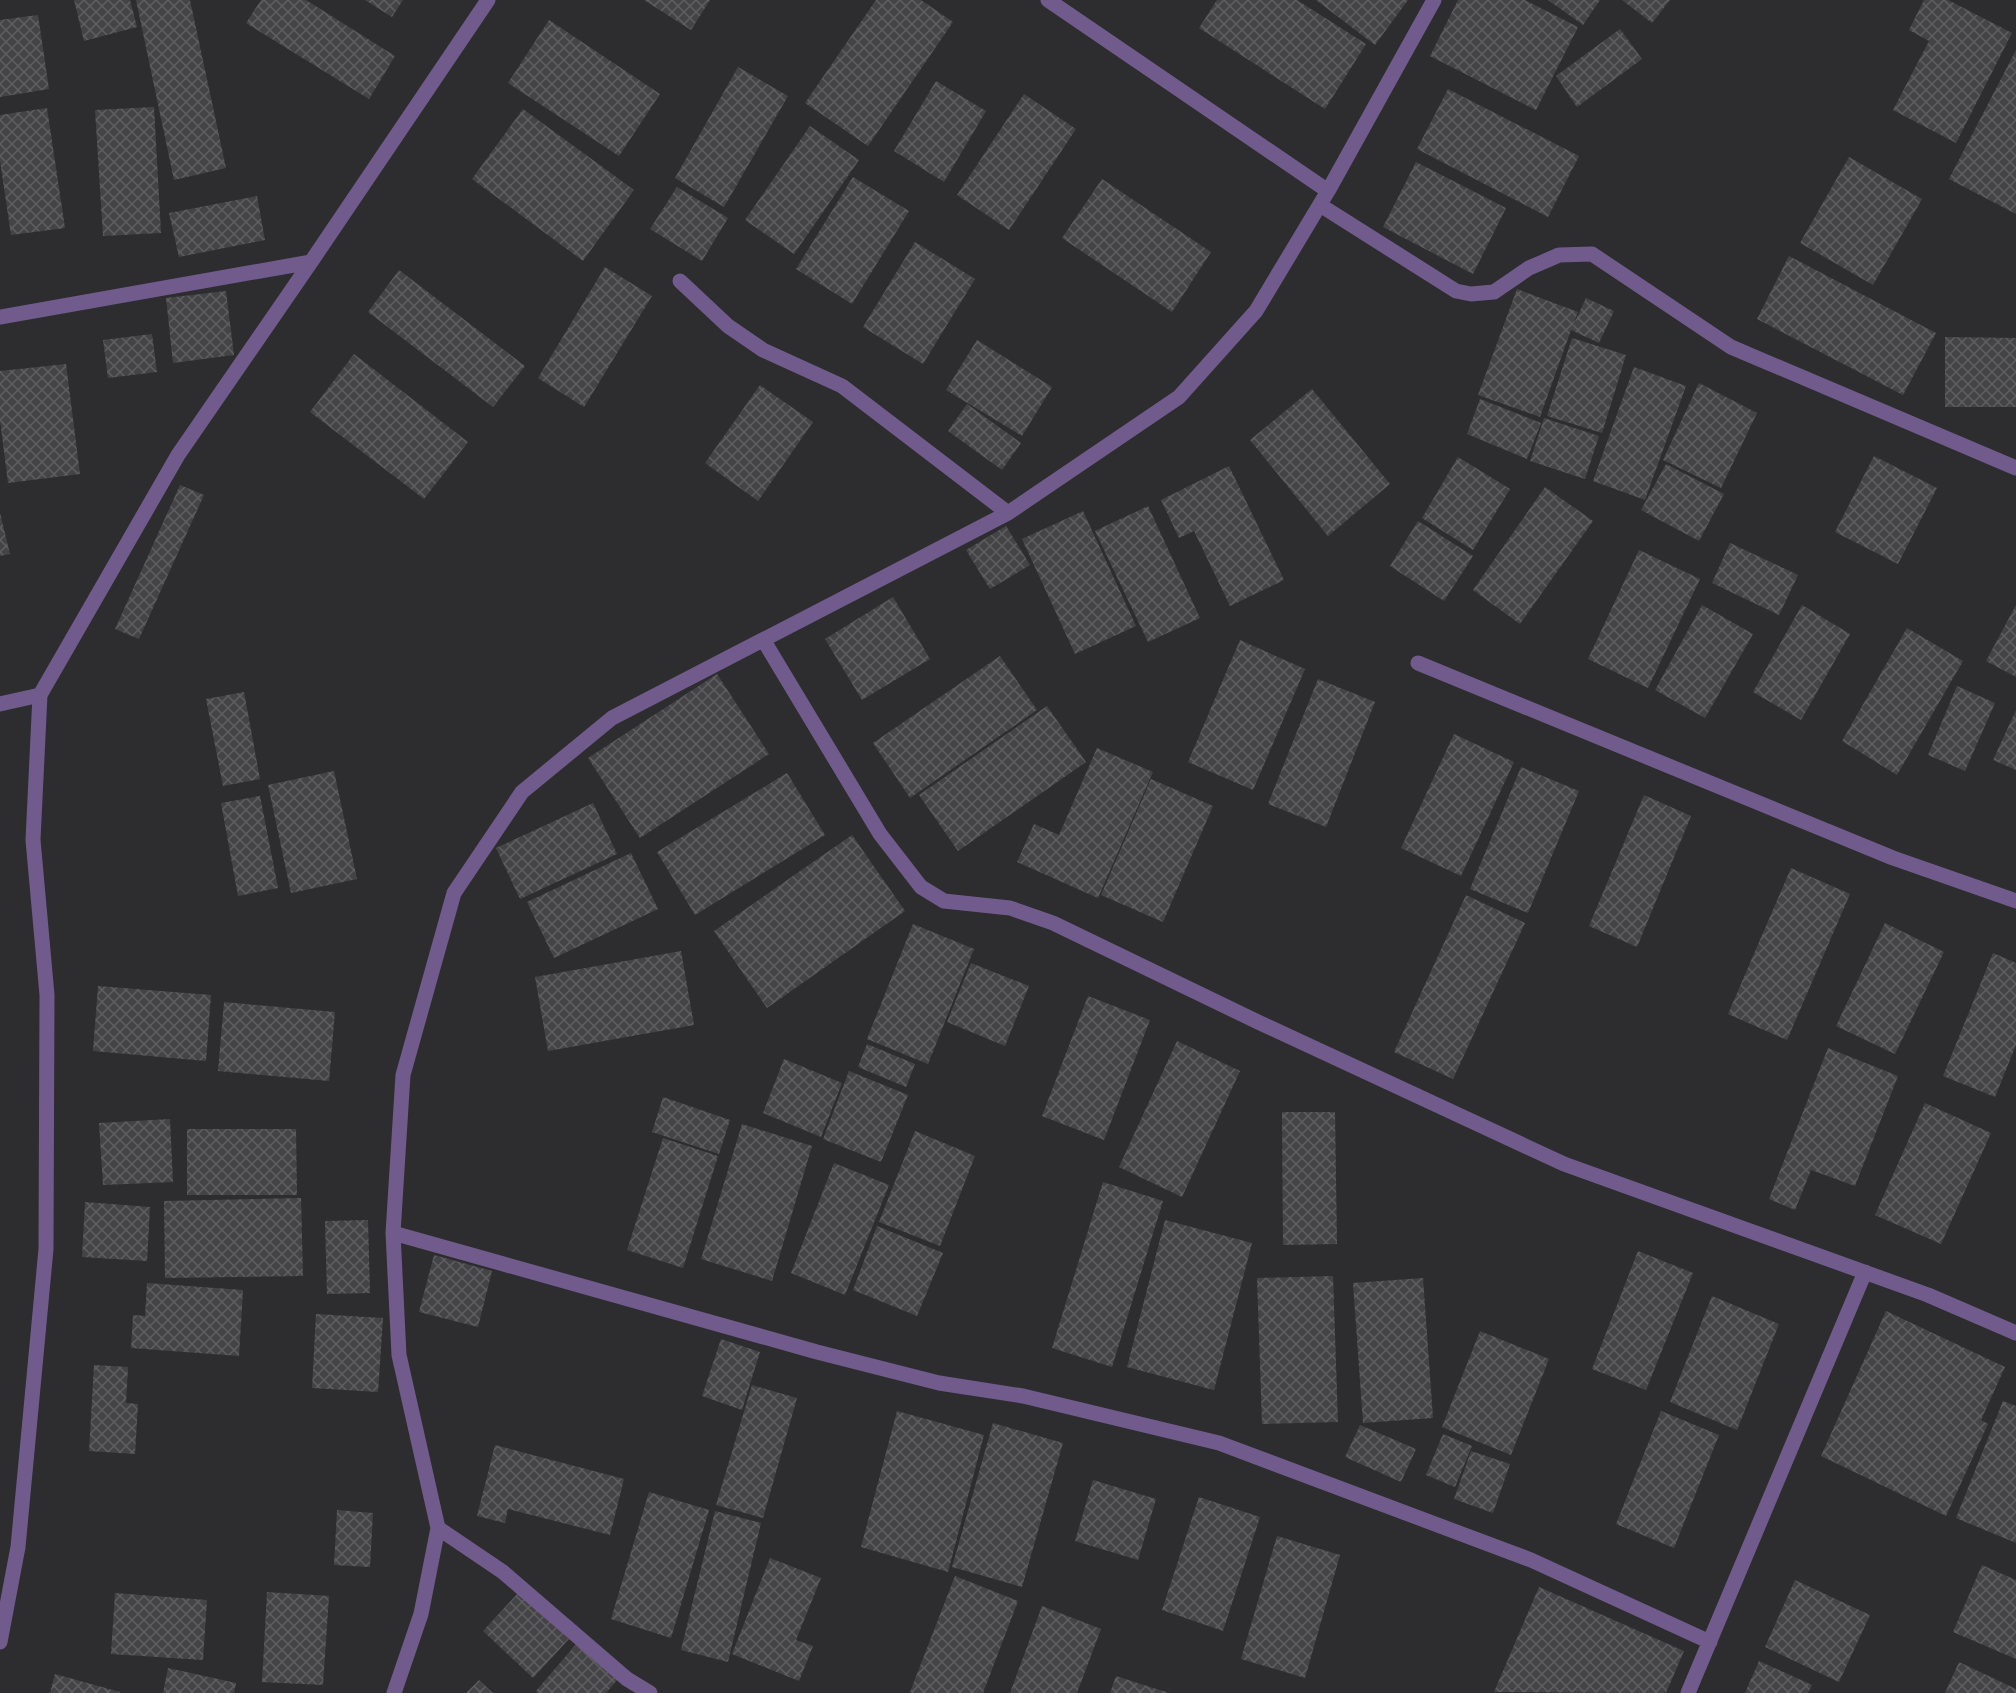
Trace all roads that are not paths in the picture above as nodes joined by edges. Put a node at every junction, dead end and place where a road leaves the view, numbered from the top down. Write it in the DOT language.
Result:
graph roads {
  1 [pos="488,0"];
  2 [pos="1048,0"];
  3 [pos="1434,0"];
  4 [pos="1328,191"];
  5 [pos="1320,205"];
  6 [pos="311,262"];
  7 [pos="680,281"];
  8 [pos="0,317"];
  9 [pos="2016,468"];
  10 [pos="1008,513"];
  11 [pos="764,641"];
  12 [pos="1418,663"];
  13 [pos="40,695"];
  14 [pos="0,704"];
  15 [pos="2016,901"];
  16 [pos="393,1233"];
  17 [pos="1865,1272"];
  18 [pos="2016,1333"];
  19 [pos="438,1528"];
  20 [pos="0,1642"];
  21 [pos="1710,1642"];
  22 [pos="394,1693"];
  23 [pos="650,1693"];
  24 [pos="1688,1693"];
  1 -- 6 [label="street"];
  2 -- 4 [label="street"];
  3 -- 4 [label="street"];
  4 -- 5 [label="street"];
  5 -- 9 [label="street"];
  5 -- 10 [label="street"];
  6 -- 8 [label="street"];
  6 -- 13 [label="street"];
  7 -- 10 [label="street"];
  10 -- 11 [label="street"];
  11 -- 16 [label="street"];
  11 -- 17 [label="street"];
  12 -- 15 [label="street"];
  13 -- 14 [label="street"];
  13 -- 20 [label="street"];
  16 -- 19 [label="street"];
  16 -- 21 [label="street"];
  17 -- 18 [label="street"];
  17 -- 21 [label="street"];
  19 -- 22 [label="street"];
  19 -- 23 [label="street"];
  21 -- 24 [label="street"];
}
